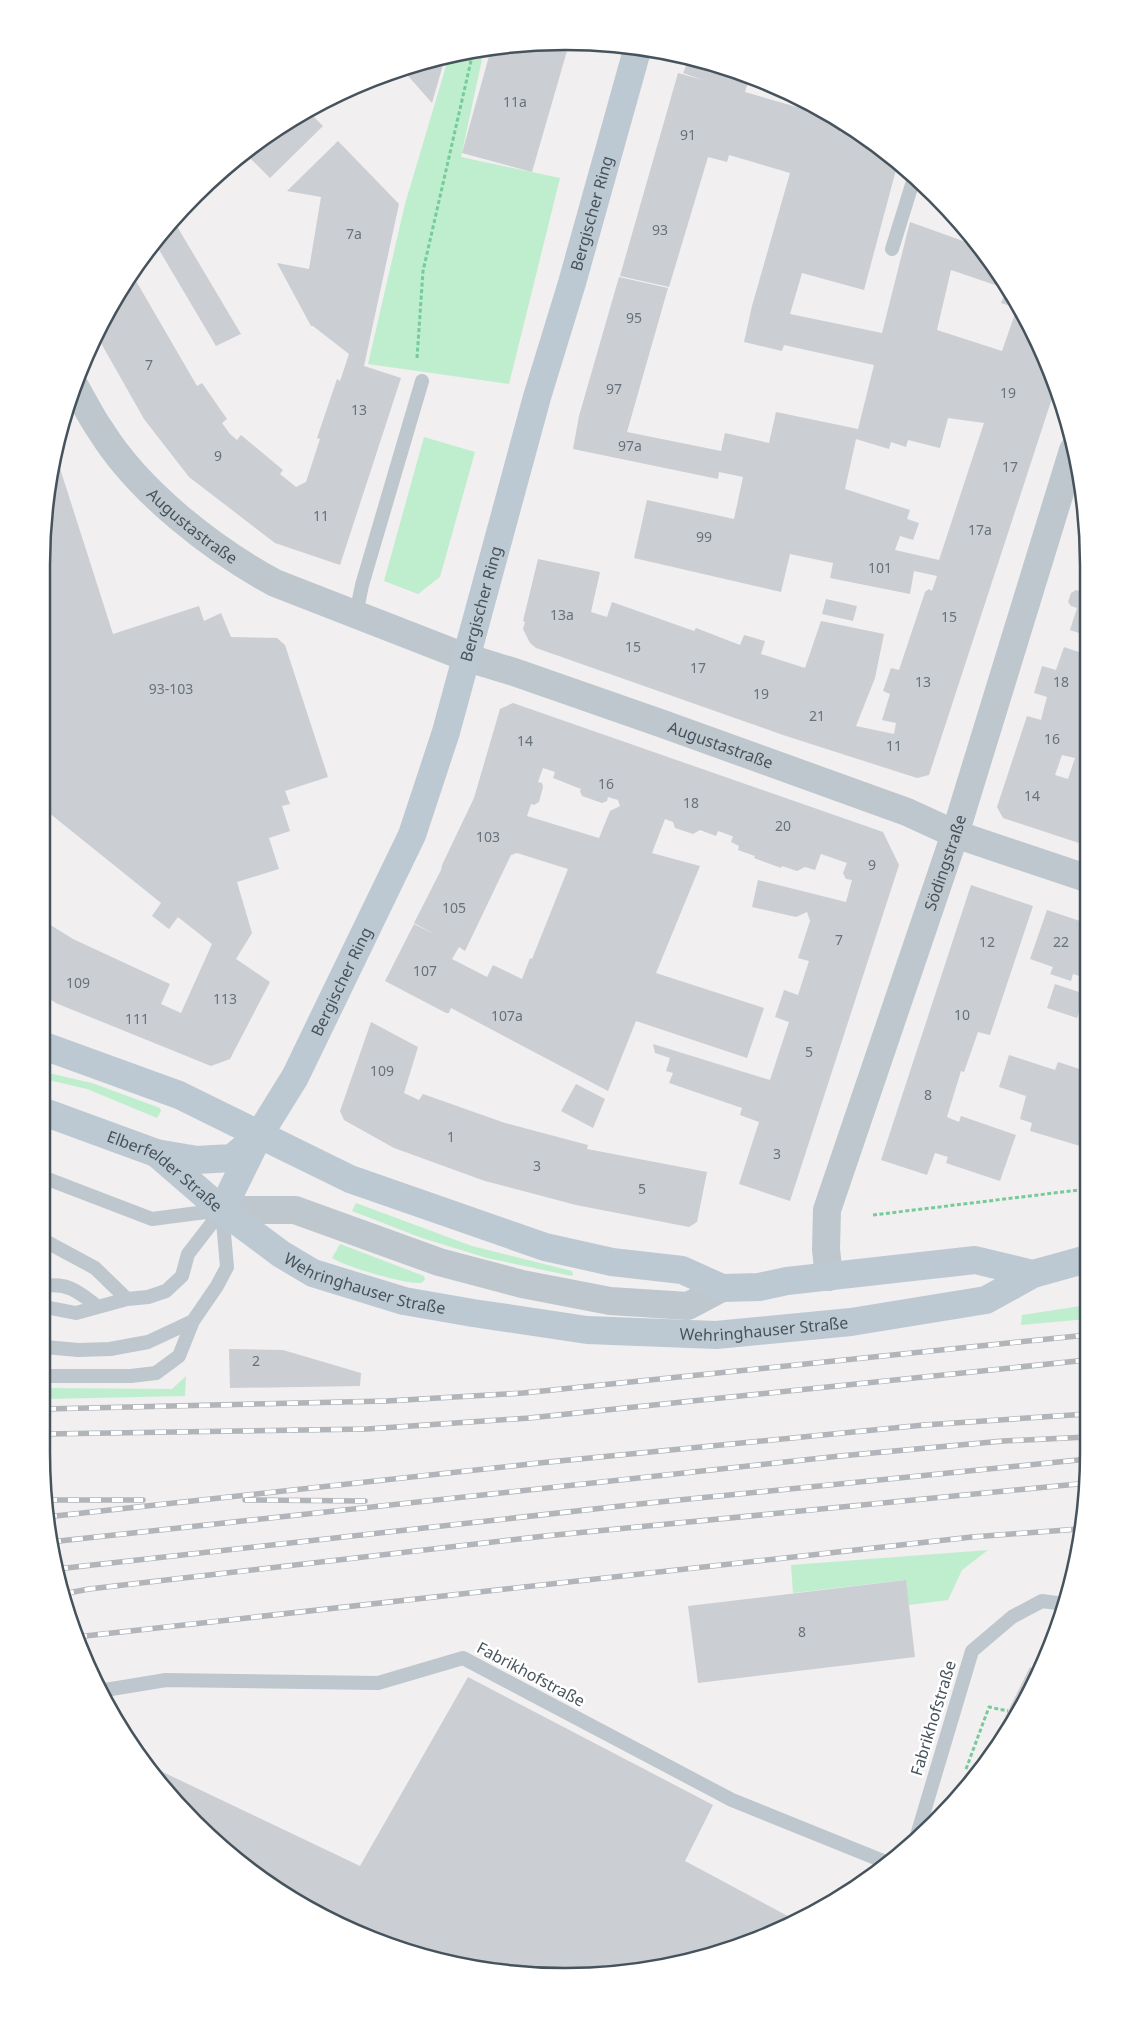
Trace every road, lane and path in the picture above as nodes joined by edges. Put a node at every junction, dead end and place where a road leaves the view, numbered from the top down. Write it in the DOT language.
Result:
graph roads {
  1 [pos="636,55"];
  2 [pos="472,59"];
  3 [pos="912,185"];
  4 [pos="892,249"];
  5 [pos="422,381"];
  6 [pos="79,394"];
  7 [pos="1069,462"];
  8 [pos="356,614"];
  9 [pos="465,657"];
  10 [pos="955,834"];
  11 [pos="1080,876"];
  12 [pos="50,1048"];
  13 [pos="50,1114"];
  14 [pos="259,1136"];
  15 [pos="156,1153"];
  16 [pos="50,1180"];
  17 [pos="1080,1190"];
  18 [pos="222,1210"];
  19 [pos="873,1215"];
  20 [pos="50,1244"];
  21 [pos="1080,1261"];
  22 [pos="1033,1274"];
  23 [pos="829,1277"];
  24 [pos="50,1285"];
  25 [pos="722,1288"];
  26 [pos="127,1299"];
  27 [pos="97,1306"];
  28 [pos="50,1308"];
  29 [pos="193,1321"];
  30 [pos="50,1347"];
  31 [pos="50,1376"];
  32 [pos="1057,1603"];
  33 [pos="108,1690"];
  34 [pos="1008,1711"];
  35 [pos="963,1777"];
  36 [pos="920,1826"];
  37 [pos="881,1860"];
  1 -- 9 [label="main road, Bergischer Ring"];
  2 -- 5 [label="path"];
  3 -- 4 [label="lane"];
  5 -- 8 [label="lane"];
  6 -- 8 [label="street, Augustastraße"];
  7 -- 10 [label="street, Södingstraße"];
  8 -- 9 [label="street, Augustastraße"];
  9 -- 10 [label="street, Augustastraße"];
  9 -- 14 [label="main road, Bergischer Ring"];
  10 -- 11 [label="street, Augustastraße"];
  10 -- 23 [label="street, Södingstraße"];
  12 -- 14 [label="main road"];
  13 -- 15 [label="main road, Elberfelder Straße"];
  14 -- 15 [label="main road"];
  14 -- 18 [label="main road"];
  14 -- 25 [label="main road, Wehringhauser Straße"];
  15 -- 18 [label="main road, Elberfelder Straße"];
  16 -- 18 [label="lane, Elberfelder Straße"];
  17 -- 19 [label="path"];
  18 -- 22 [label="main road, Wehringhauser Straße"];
  18 -- 25 [label="street, Wehringhauser Straße"];
  18 -- 26 [label="lane"];
  18 -- 29 [label="lane"];
  20 -- 26 [label="lane"];
  21 -- 22 [label="main road, Wehringhauser Straße"];
  22 -- 23 [label="main road, Wehringhauser Straße"];
  23 -- 25 [label="main road, Wehringhauser Straße"];
  24 -- 27 [label="lane"];
  26 -- 27 [label="lane"];
  27 -- 28 [label="lane"];
  29 -- 30 [label="lane"];
  29 -- 31 [label="lane"];
  32 -- 36 [label="lane, Fabrikhofstraße"];
  33 -- 37 [label="lane, Fabrikhofstraße"];
  34 -- 35 [label="path"];
}
